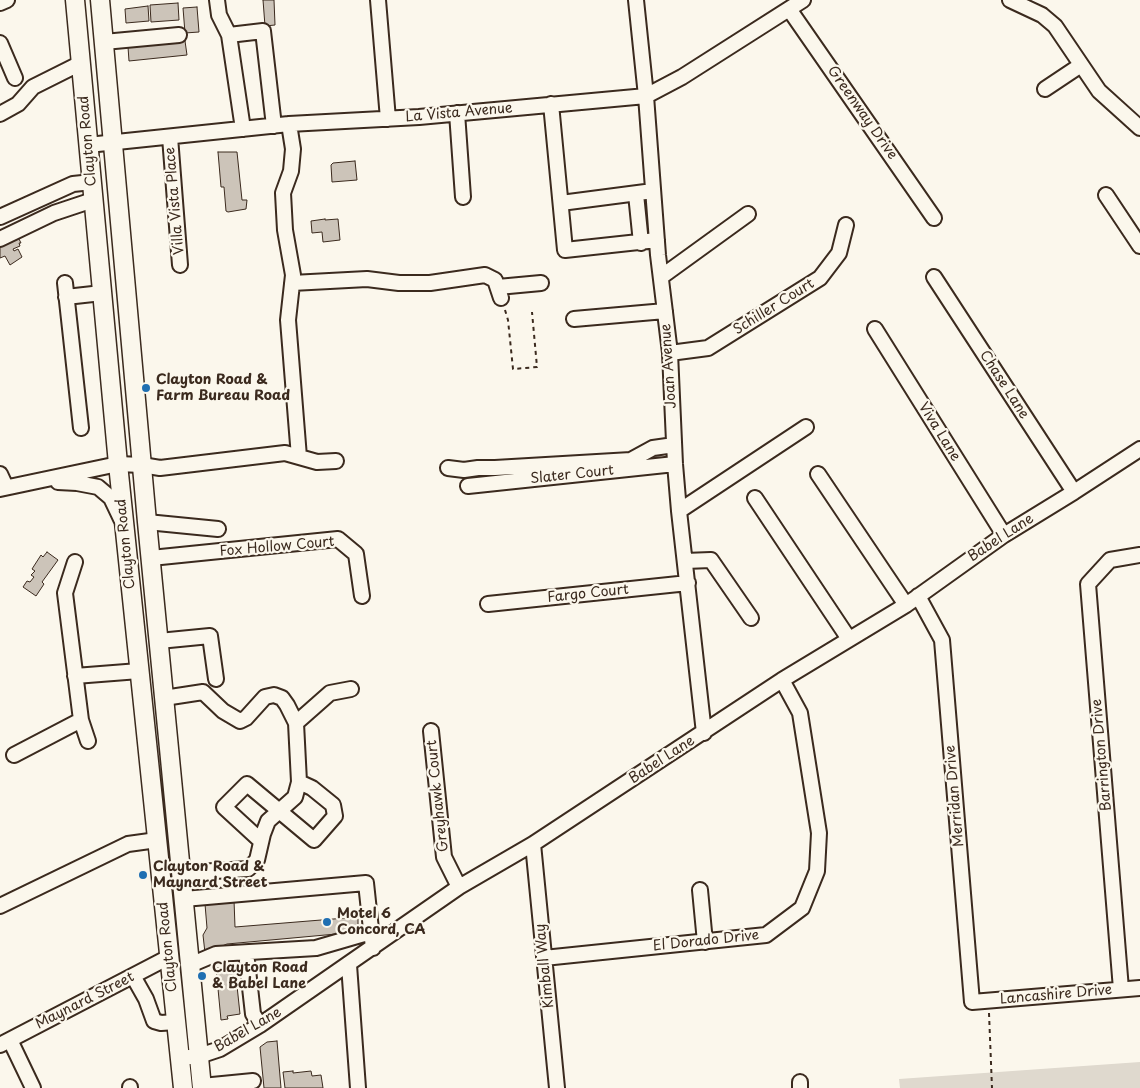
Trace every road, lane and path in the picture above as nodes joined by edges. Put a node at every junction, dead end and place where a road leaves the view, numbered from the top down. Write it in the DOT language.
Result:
graph roads {
  1 [pos="7,0"];
  2 [pos="100,0"];
  3 [pos="217,0"];
  4 [pos="378,0"];
  5 [pos="636,0"];
  6 [pos="1010,0"];
  7 [pos="0,3"];
  8 [pos="797,3"];
  9 [pos="74,5"];
  10 [pos="179,35"];
  11 [pos="229,35"];
  12 [pos="104,42"];
  13 [pos="0,44"];
  14 [pos="81,63"];
  15 [pos="1080,65"];
  16 [pos="15,78"];
  17 [pos="1045,89"];
  18 [pos="646,96"];
  19 [pos="551,104"];
  20 [pos="457,113"];
  21 [pos="0,114"];
  22 [pos="388,118"];
  23 [pos="289,124"];
  24 [pos="274,126"];
  25 [pos="1140,128"];
  26 [pos="243,129"];
  27 [pos="170,137"];
  28 [pos="114,143"];
  29 [pos="88,145"];
  30 [pos="92,182"];
  31 [pos="653,192"];
  32 [pos="636,194"];
  33 [pos="1106,195"];
  34 [pos="463,197"];
  35 [pos="93,200"];
  36 [pos="561,203"];
  37 [pos="748,214"];
  38 [pos="0,217"];
  39 [pos="934,218"];
  40 [pos="846,225"];
  41 [pos="0,239"];
  42 [pos="657,240"];
  43 [pos="641,242"];
  44 [pos="1140,246"];
  45 [pos="180,265"];
  46 [pos="661,277"];
  47 [pos="934,277"];
  48 [pos="64,283"];
  49 [pos="292,283"];
  50 [pos="541,283"];
  51 [pos="102,293"];
  52 [pos="499,293"];
  53 [pos="66,297"];
  54 [pos="665,311"];
  55 [pos="532,312"];
  56 [pos="574,319"];
  57 [pos="875,329"];
  58 [pos="670,353"];
  59 [pos="806,427"];
  60 [pos="81,428"];
  61 [pos="674,445"];
  62 [pos="1140,449"];
  63 [pos="299,457"];
  64 [pos="336,461"];
  65 [pos="118,464"];
  66 [pos="675,464"];
  67 [pos="142,465"];
  68 [pos="448,468"];
  69 [pos="818,474"];
  70 [pos="34,481"];
  71 [pos="2,483"];
  72 [pos="468,486"];
  73 [pos="1074,492"];
  74 [pos="755,498"];
  75 [pos="679,511"];
  76 [pos="147,522"];
  77 [pos="124,526"];
  78 [pos="218,529"];
  79 [pos="1004,535"];
  80 [pos="1140,556"];
  81 [pos="151,558"];
  82 [pos="685,561"];
  83 [pos="75,562"];
  84 [pos="688,583"];
  85 [pos="362,596"];
  86 [pos="918,596"];
  87 [pos="488,604"];
  88 [pos="906,605"];
  89 [pos="751,618"];
  90 [pos="849,639"];
  91 [pos="159,641"];
  92 [pos="139,671"];
  93 [pos="75,676"];
  94 [pos="216,679"];
  95 [pos="782,680"];
  96 [pos="351,690"];
  97 [pos="164,698"];
  98 [pos="81,720"];
  99 [pos="296,723"];
  100 [pos="431,731"];
  101 [pos="704,733"];
  102 [pos="88,742"];
  103 [pos="14,755"];
  104 [pos="300,782"];
  105 [pos="280,810"];
  106 [pos="157,840"];
  107 [pos="261,841"];
  108 [pos="533,844"];
  109 [pos="181,873"];
  110 [pos="459,888"];
  111 [pos="700,890"];
  112 [pos="184,898"];
  113 [pos="0,906"];
  114 [pos="371,932"];
  115 [pos="705,942"];
  116 [pos="373,948"];
  117 [pos="170,957"];
  118 [pos="544,958"];
  119 [pos="248,961"];
  120 [pos="190,965"];
  121 [pos="349,965"];
  122 [pos="133,976"];
  123 [pos="1140,988"];
  124 [pos="1121,989"];
  125 [pos="988,1001"];
  126 [pos="972,1002"];
  127 [pos="176,1022"];
  128 [pos="260,1025"];
  129 [pos="5,1043"];
  130 [pos="199,1056"];
  131 [pos="180,1058"];
  132 [pos="253,1081"];
  133 [pos="202,1087"];
  134 [pos="33,1088"];
  135 [pos="183,1088"];
  136 [pos="358,1088"];
  137 [pos="557,1088"];
  138 [pos="992,1088"];
  1 -- 7 [label="street"];
  2 -- 12 [label="main road, Clayton Road"];
  3 -- 11 [label="street"];
  4 -- 22 [label="street"];
  5 -- 18 [label="street, Joan Avenue"];
  6 -- 15 [label="street"];
  8 -- 18 [label="street, La Vista Avenue"];
  8 -- 39 [label="street, Greenway Drive"];
  9 -- 14 [label="main road, Clayton Road"];
  10 -- 12 [label="street"];
  11 -- 24 [label="street"];
  11 -- 26 [label="street"];
  12 -- 28 [label="main road, Clayton Road"];
  13 -- 16 [label="street"];
  14 -- 21 [label="street"];
  14 -- 29 [label="main road, Clayton Road"];
  15 -- 17 [label="street"];
  15 -- 25 [label="street"];
  18 -- 19 [label="street, La Vista Avenue"];
  18 -- 31 [label="street, Joan Avenue"];
  19 -- 20 [label="street, La Vista Avenue"];
  19 -- 36 [label="street"];
  20 -- 22 [label="street, La Vista Avenue"];
  20 -- 34 [label="street"];
  22 -- 23 [label="street, La Vista Avenue"];
  23 -- 24 [label="street, La Vista Avenue"];
  23 -- 49 [label="street"];
  24 -- 26 [label="street, La Vista Avenue"];
  26 -- 27 [label="street, La Vista Avenue"];
  27 -- 28 [label="street, La Vista Avenue"];
  27 -- 45 [label="street, Villa Vista Place"];
  28 -- 29 [label="street, La Vista Avenue"];
  28 -- 67 [label="main road, Clayton Road"];
  29 -- 30 [label="main road, Clayton Road"];
  30 -- 35 [label="main road, Clayton Road"];
  30 -- 38 [label="street"];
  31 -- 32 [label="street"];
  31 -- 42 [label="street, Joan Avenue"];
  32 -- 36 [label="street"];
  32 -- 43 [label="street"];
  33 -- 44 [label="street"];
  35 -- 41 [label="street"];
  35 -- 51 [label="main road, Clayton Road"];
  36 -- 43 [label="street"];
  37 -- 46 [label="street"];
  40 -- 58 [label="street, Schiller Court"];
  42 -- 43 [label="street"];
  42 -- 46 [label="street, Joan Avenue"];
  46 -- 54 [label="street, Joan Avenue"];
  47 -- 73 [label="street, Chase Lane"];
  48 -- 53 [label="street"];
  49 -- 52 [label="street"];
  49 -- 63 [label="street"];
  50 -- 52 [label="street"];
  51 -- 53 [label="street"];
  51 -- 65 [label="main road, Clayton Road"];
  52 -- 55 [label="path"];
  53 -- 60 [label="street"];
  54 -- 56 [label="street"];
  54 -- 58 [label="street, Joan Avenue"];
  57 -- 79 [label="street, Viva Lane"];
  58 -- 61 [label="street, Joan Avenue"];
  59 -- 75 [label="street"];
  61 -- 66 [label="street, Joan Avenue"];
  61 -- 68 [label="street"];
  62 -- 73 [label="street, Babel Lane"];
  63 -- 64 [label="street"];
  63 -- 67 [label="street"];
  65 -- 67 [label="street"];
  65 -- 70 [label="street"];
  65 -- 77 [label="main road, Clayton Road"];
  66 -- 72 [label="street, Slater Court"];
  66 -- 75 [label="street, Joan Avenue"];
  67 -- 76 [label="main road, Clayton Road"];
  69 -- 88 [label="street"];
  70 -- 71 [label="street"];
  70 -- 77 [label="street"];
  73 -- 79 [label="street, Babel Lane"];
  74 -- 90 [label="street"];
  75 -- 82 [label="street, Joan Avenue"];
  76 -- 78 [label="street"];
  76 -- 81 [label="main road, Clayton Road"];
  77 -- 92 [label="main road, Clayton Road"];
  79 -- 86 [label="street, Babel Lane"];
  80 -- 124 [label="street, Barrington Drive"];
  81 -- 85 [label="street, Fox Hollow Court"];
  81 -- 91 [label="main road, Clayton Road"];
  82 -- 84 [label="street, Joan Avenue"];
  82 -- 89 [label="street"];
  83 -- 93 [label="street"];
  84 -- 87 [label="street, Fargo Court"];
  84 -- 101 [label="street, Joan Avenue"];
  86 -- 88 [label="street, Babel Lane"];
  86 -- 126 [label="street, Merridan Drive"];
  88 -- 90 [label="street, Babel Lane"];
  90 -- 95 [label="street, Babel Lane"];
  91 -- 94 [label="street"];
  91 -- 97 [label="main road, Clayton Road"];
  92 -- 93 [label="street"];
  92 -- 106 [label="main road, Clayton Road"];
  93 -- 98 [label="street"];
  95 -- 101 [label="street, Babel Lane"];
  95 -- 115 [label="street, El Dorado Drive"];
  96 -- 99 [label="street"];
  97 -- 99 [label="street"];
  97 -- 109 [label="main road, Clayton Road"];
  98 -- 102 [label="street"];
  98 -- 103 [label="street"];
  99 -- 104 [label="street"];
  100 -- 110 [label="street, Greyhawk Court"];
  101 -- 108 [label="street, Babel Lane"];
  104 -- 105 [label="street"];
  104 -- 105 [label="street"];
  105 -- 107 [label="street"];
  105 -- 107 [label="street"];
  106 -- 113 [label="street"];
  106 -- 117 [label="main road, Clayton Road"];
  107 -- 109 [label="street"];
  108 -- 110 [label="street, Babel Lane"];
  108 -- 118 [label="street, Kimball Way"];
  109 -- 112 [label="main road, Clayton Road"];
  110 -- 116 [label="street, Babel Lane"];
  111 -- 115 [label="street"];
  112 -- 114 [label="street"];
  112 -- 120 [label="main road, Clayton Road"];
  114 -- 116 [label="street"];
  114 -- 120 [label="street"];
  115 -- 118 [label="street, El Dorado Drive"];
  116 -- 121 [label="street, Babel Lane"];
  117 -- 122 [label="street, Maynard Street"];
  117 -- 127 [label="main road, Clayton Road"];
  118 -- 137 [label="street, Kimball Way"];
  119 -- 128 [label="street"];
  120 -- 130 [label="main road, Clayton Road"];
  121 -- 128 [label="street, Babel Lane"];
  121 -- 136 [label="street"];
  122 -- 127 [label="street"];
  122 -- 129 [label="street, Maynard Street"];
  123 -- 124 [label="street, Lancashire Drive"];
  124 -- 125 [label="street, Lancashire Drive"];
  125 -- 126 [label="street, Lancashire Drive"];
  125 -- 138 [label="path"];
  127 -- 131 [label="main road, Clayton Road"];
  128 -- 130 [label="street, Babel Lane"];
  129 -- 134 [label="street"];
  130 -- 131 [label="street, Babel Lane"];
  130 -- 133 [label="main road, Clayton Road"];
  131 -- 135 [label="main road, Clayton Road"];
  132 -- 133 [label="street"];
}
